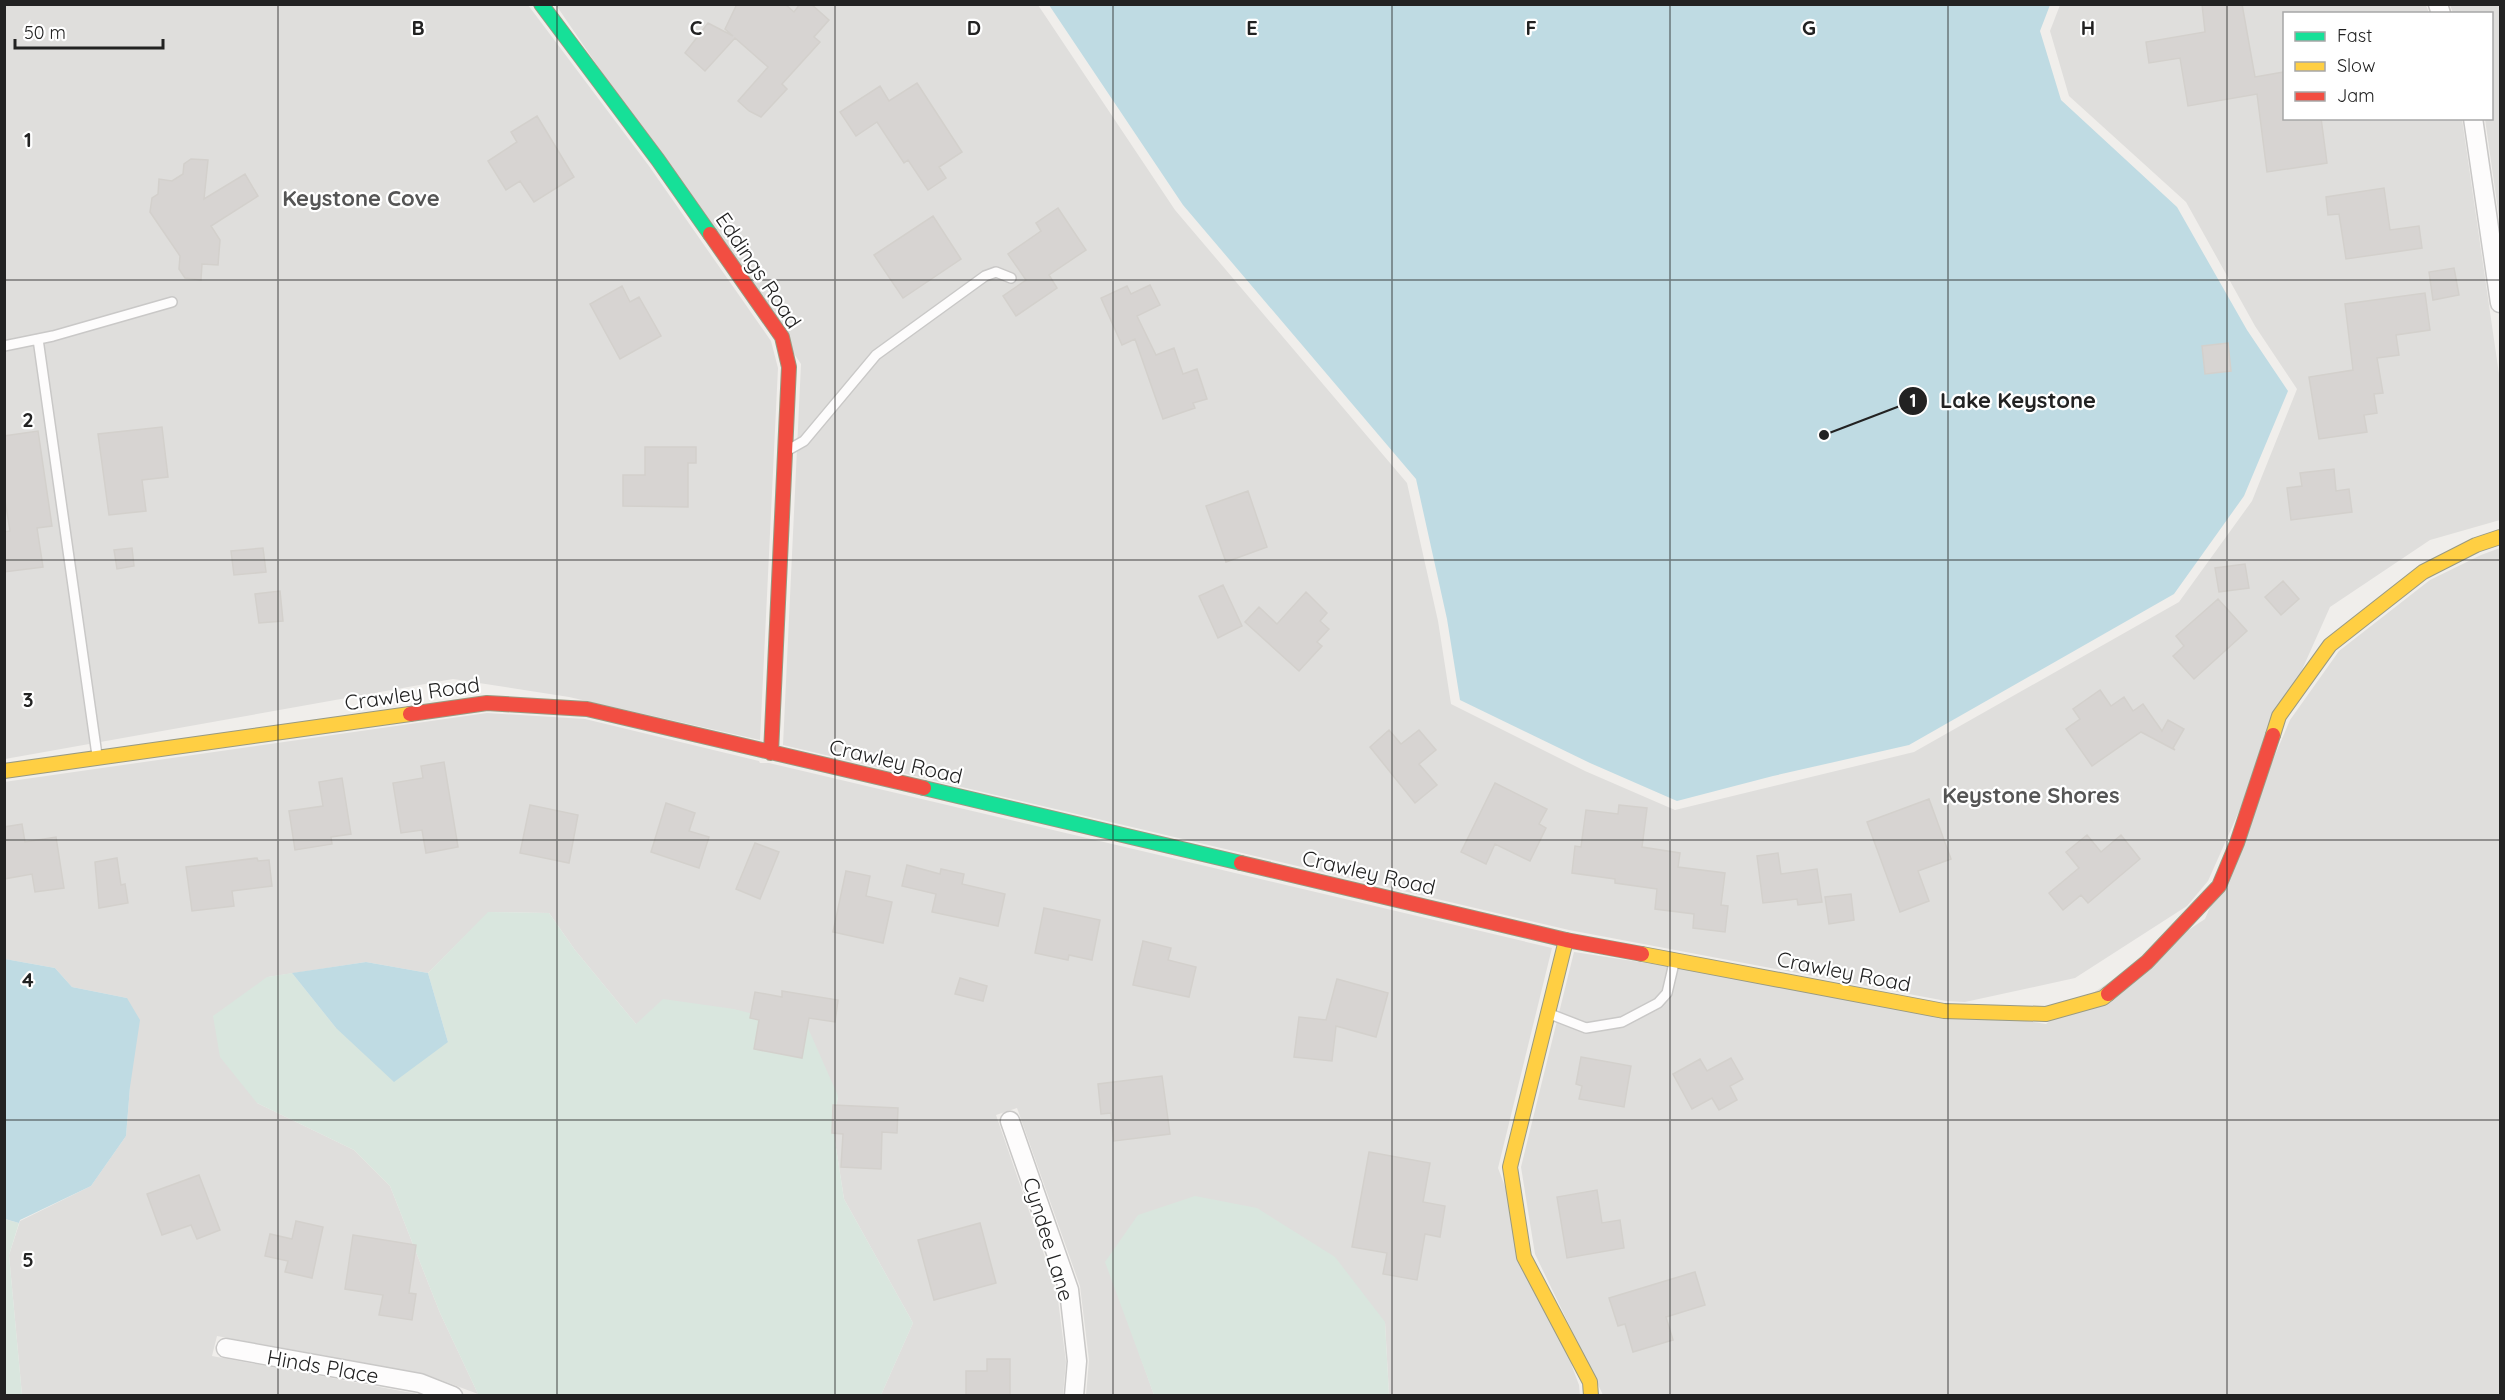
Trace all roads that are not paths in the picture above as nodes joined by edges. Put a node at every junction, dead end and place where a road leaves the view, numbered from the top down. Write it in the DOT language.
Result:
graph roads {
  1 [pos="541,4"];
  2 [pos="2473,120"];
  3 [pos="1011,278"];
  4 [pos="172,302"];
  5 [pos="2500,303"];
  6 [pos="38,339"];
  7 [pos="4,346"];
  8 [pos="785,451"];
  9 [pos="2500,537"];
  10 [pos="771,753"];
  11 [pos="98,758"];
  12 [pos="4,771"];
  13 [pos="1566,940"];
  14 [pos="1674,961"];
  15 [pos="1548,1013"];
  16 [pos="1010,1121"];
  17 [pos="226,1348"];
  18 [pos="453,1395"];
  19 [pos="1074,1395"];
  20 [pos="1591,1395"];
  1 -- 8 [label="street, Eddings Road"];
  2 -- 5 [label="street"];
  3 -- 8 [label="lane"];
  4 -- 6 [label="lane"];
  6 -- 7 [label="lane"];
  6 -- 11 [label="lane"];
  8 -- 10 [label="street, Eddings Road"];
  9 -- 14 [label="street, Crawley Road"];
  10 -- 11 [label="street, Crawley Road"];
  10 -- 13 [label="street, Crawley Road"];
  11 -- 12 [label="street, Crawley Road"];
  13 -- 14 [label="street, Crawley Road"];
  13 -- 15 [label="street"];
  14 -- 15 [label="lane"];
  15 -- 20 [label="street"];
  16 -- 19 [label="street, Cyndee Lane"];
  17 -- 18 [label="street, Hinds Place"];
}
